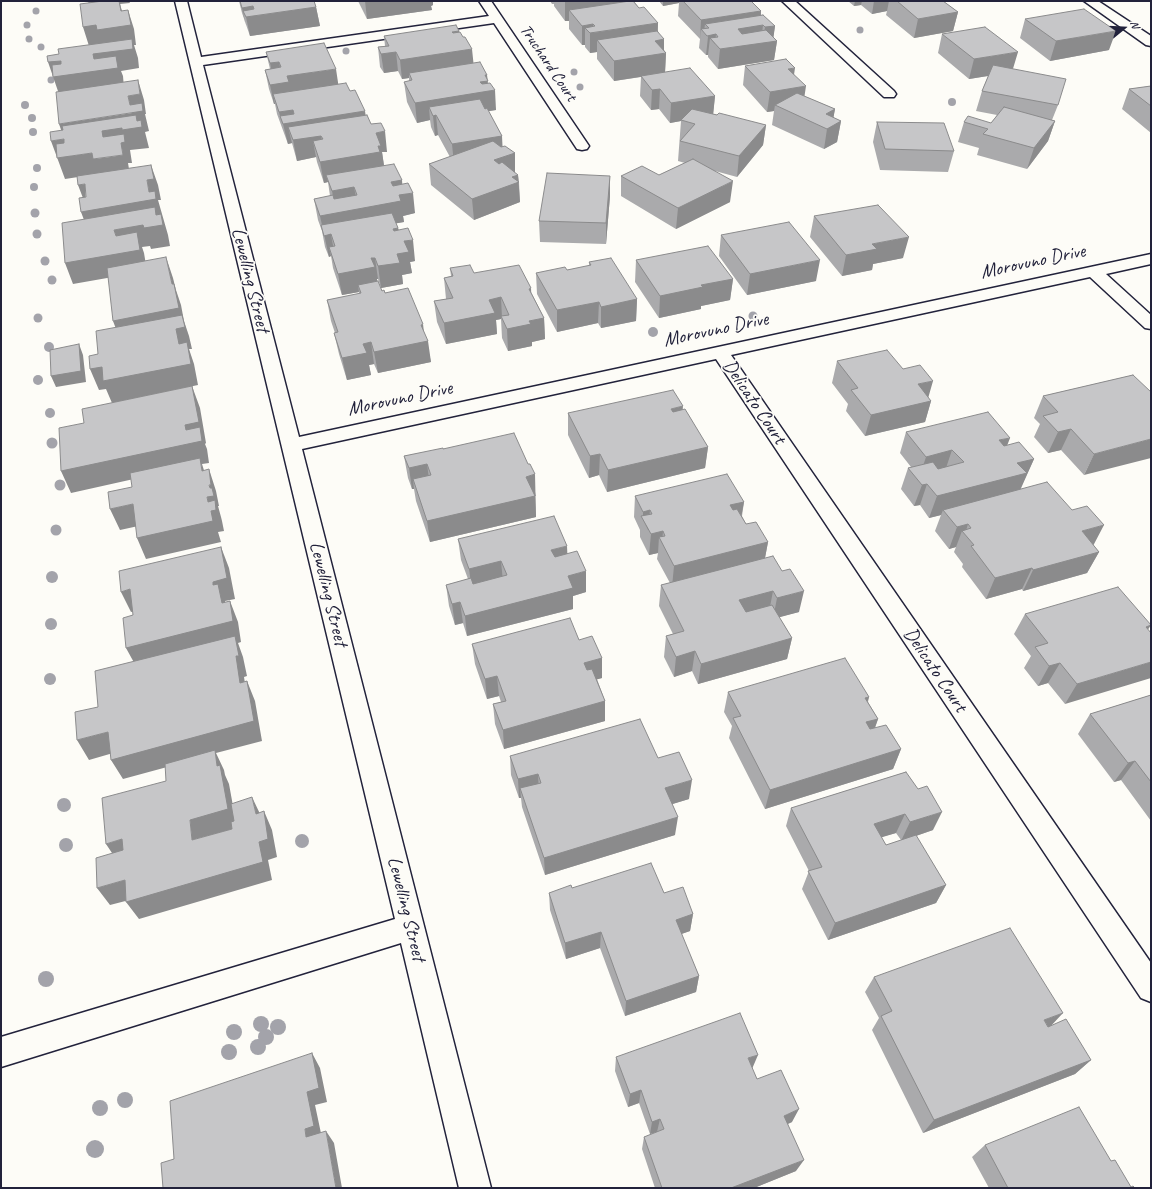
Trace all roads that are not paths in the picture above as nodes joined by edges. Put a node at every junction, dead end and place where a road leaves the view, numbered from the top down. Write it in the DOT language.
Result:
graph roads {
  1 [pos="181,1"];
  2 [pos="485,1"];
  3 [pos="788,1"];
  4 [pos="1090,1"];
  5 [pos="497,19"];
  6 [pos="1151,42"];
  7 [pos="196,62"];
  8 [pos="889,94"];
  9 [pos="582,146"];
  10 [pos="1151,259"];
  11 [pos="1094,271"];
  12 [pos="1151,324"];
  13 [pos="720,352"];
  14 [pos="291,444"];
  15 [pos="411,927"];
  16 [pos="1151,988"];
  17 [pos="1,1052"];
  18 [pos="475,1188"];
  1 -- 7 [label="street, Lewelling Street"];
  2 -- 5 [label="street, Truchard Court"];
  3 -- 8 [label="street"];
  4 -- 6 [label="street"];
  5 -- 7 [label="street"];
  5 -- 9 [label="street, Truchard Court"];
  7 -- 14 [label="street, Lewelling Street"];
  10 -- 11 [label="street, Morovuno Drive"];
  11 -- 12 [label="street"];
  11 -- 13 [label="street, Morovuno Drive"];
  13 -- 14 [label="street, Morovuno Drive"];
  13 -- 16 [label="street, Delicato Court"];
  14 -- 15 [label="street, Lewelling Street"];
  15 -- 17 [label="street"];
  15 -- 18 [label="street, Lewelling Street"];
}
